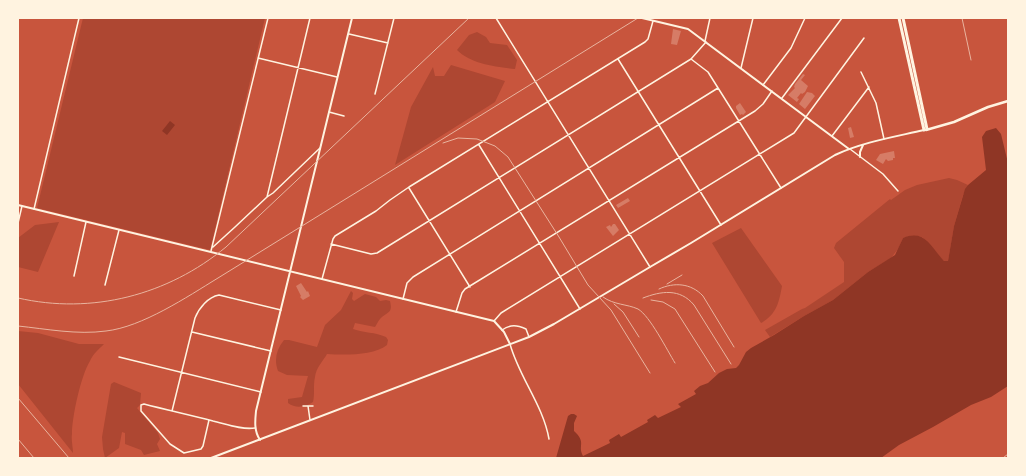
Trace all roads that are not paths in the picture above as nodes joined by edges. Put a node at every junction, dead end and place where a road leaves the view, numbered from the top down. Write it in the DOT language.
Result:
graph roads {
  1 [pos="80,18"];
  2 [pos="268,18"];
  3 [pos="310,18"];
  4 [pos="352,18"];
  5 [pos="394,18"];
  6 [pos="496,18"];
  7 [pos="642,18"];
  8 [pos="710,18"];
  9 [pos="753,18"];
  10 [pos="805,18"];
  11 [pos="842,18"];
  12 [pos="899,18"];
  13 [pos="903,18"];
  14 [pos="653,20"];
  15 [pos="348,34"];
  16 [pos="864,38"];
  17 [pos="705,42"];
  18 [pos="388,43"];
  19 [pos="258,58"];
  20 [pos="618,59"];
  21 [pos="691,59"];
  22 [pos="298,67"];
  23 [pos="741,68"];
  24 [pos="861,72"];
  25 [pos="337,77"];
  26 [pos="763,85"];
  27 [pos="869,87"];
  28 [pos="718,88"];
  29 [pos="772,91"];
  30 [pos="638,92"];
  31 [pos="376,94"];
  32 [pos="782,99"];
  33 [pos="1008,101"];
  34 [pos="548,102"];
  35 [pos="329,112"];
  36 [pos="344,116"];
  37 [pos="806,117"];
  38 [pos="739,120"];
  39 [pos="658,124"];
  40 [pos="926,130"];
  41 [pos="569,134"];
  42 [pos="832,136"];
  43 [pos="884,139"];
  44 [pos="863,144"];
  45 [pos="478,145"];
  46 [pos="321,146"];
  47 [pos="849,149"];
  48 [pos="759,154"];
  49 [pos="860,157"];
  50 [pos="679,158"];
  51 [pos="589,168"];
  52 [pos="499,178"];
  53 [pos="409,187"];
  54 [pos="781,188"];
  55 [pos="699,191"];
  56 [pos="898,191"];
  57 [pos="267,197"];
  58 [pos="610,201"];
  59 [pos="18,206"];
  60 [pos="22,206"];
  61 [pos="34,209"];
  62 [pos="519,211"];
  63 [pos="429,220"];
  64 [pos="86,222"];
  65 [pos="18,223"];
  66 [pos="721,225"];
  67 [pos="119,230"];
  68 [pos="630,234"];
  69 [pos="331,244"];
  70 [pos="540,244"];
  71 [pos="212,248"];
  72 [pos="211,252"];
  73 [pos="450,254"];
  74 [pos="650,267"];
  75 [pos="290,271"];
  76 [pos="74,276"];
  77 [pos="560,277"];
  78 [pos="322,279"];
  79 [pos="105,285"];
  80 [pos="470,287"];
  81 [pos="403,299"];
  82 [pos="580,309"];
  83 [pos="281,310"];
  84 [pos="456,312"];
  85 [pos="494,321"];
  86 [pos="502,330"];
  87 [pos="192,332"];
  88 [pos="529,337"];
  89 [pos="510,344"];
  90 [pos="271,351"];
  91 [pos="119,357"];
  92 [pos="182,372"];
  93 [pos="261,392"];
  94 [pos="303,406"];
  95 [pos="308,406"];
  96 [pos="313,406"];
  97 [pos="172,411"];
  98 [pos="209,420"];
  99 [pos="310,420"];
  100 [pos="255,428"];
  101 [pos="549,439"];
  102 [pos="260,440"];
  103 [pos="211,458"];
  1 -- 61 [label="street"];
  2 -- 19 [label="street"];
  3 -- 22 [label="street"];
  4 -- 15 [label="street"];
  5 -- 18 [label="street"];
  6 -- 34 [label="street"];
  7 -- 14 [label="street"];
  8 -- 17 [label="street"];
  9 -- 23 [label="street"];
  10 -- 26 [label="street"];
  11 -- 32 [label="street"];
  12 -- 40 [label="highway"];
  13 -- 40 [label="highway"];
  14 -- 17 [label="street"];
  14 -- 20 [label="street"];
  15 -- 18 [label="street"];
  15 -- 25 [label="street"];
  16 -- 37 [label="street"];
  17 -- 21 [label="street"];
  17 -- 23 [label="street"];
  18 -- 31 [label="street"];
  19 -- 22 [label="street"];
  19 -- 71 [label="street"];
  20 -- 30 [label="street"];
  20 -- 34 [label="street"];
  21 -- 28 [label="street"];
  21 -- 30 [label="street"];
  22 -- 25 [label="street"];
  22 -- 57 [label="street"];
  23 -- 26 [label="street"];
  24 -- 27 [label="street"];
  25 -- 35 [label="street"];
  26 -- 29 [label="street"];
  27 -- 42 [label="street"];
  27 -- 43 [label="street"];
  28 -- 38 [label="street"];
  28 -- 39 [label="street"];
  29 -- 32 [label="street"];
  29 -- 38 [label="street"];
  30 -- 39 [label="street"];
  30 -- 41 [label="street"];
  32 -- 37 [label="street"];
  33 -- 40 [label="main road"];
  34 -- 41 [label="street"];
  34 -- 45 [label="street"];
  35 -- 36 [label="street"];
  35 -- 46 [label="street"];
  37 -- 42 [label="street"];
  37 -- 48 [label="street"];
  38 -- 48 [label="street"];
  38 -- 50 [label="street"];
  39 -- 50 [label="street"];
  39 -- 51 [label="street"];
  40 -- 43 [label="street"];
  41 -- 51 [label="street"];
  41 -- 52 [label="street"];
  42 -- 47 [label="street"];
  43 -- 44 [label="street"];
  44 -- 47 [label="street"];
  44 -- 49 [label="street"];
  45 -- 52 [label="street"];
  45 -- 53 [label="street"];
  46 -- 57 [label="street"];
  46 -- 75 [label="street"];
  47 -- 49 [label="street"];
  47 -- 54 [label="street"];
  48 -- 54 [label="street"];
  48 -- 55 [label="street"];
  49 -- 56 [label="street"];
  50 -- 55 [label="street"];
  50 -- 58 [label="street"];
  51 -- 58 [label="street"];
  51 -- 62 [label="street"];
  52 -- 62 [label="street"];
  52 -- 63 [label="street"];
  53 -- 63 [label="street"];
  53 -- 69 [label="street"];
  54 -- 66 [label="street"];
  55 -- 66 [label="street"];
  55 -- 68 [label="street"];
  57 -- 71 [label="street"];
  58 -- 68 [label="street"];
  58 -- 70 [label="street"];
  59 -- 60 [label="street"];
  60 -- 61 [label="street"];
  60 -- 65 [label="street"];
  61 -- 64 [label="street"];
  62 -- 70 [label="street"];
  62 -- 73 [label="street"];
  63 -- 69 [label="street"];
  63 -- 73 [label="street"];
  64 -- 67 [label="street"];
  64 -- 76 [label="street"];
  66 -- 74 [label="street"];
  67 -- 72 [label="street"];
  67 -- 79 [label="street"];
  68 -- 74 [label="street"];
  68 -- 77 [label="street"];
  69 -- 78 [label="street"];
  70 -- 77 [label="street"];
  70 -- 80 [label="street"];
  71 -- 72 [label="street"];
  72 -- 75 [label="street"];
  73 -- 80 [label="street"];
  73 -- 81 [label="street"];
  74 -- 82 [label="street"];
  75 -- 78 [label="street"];
  75 -- 83 [label="street"];
  77 -- 82 [label="street"];
  77 -- 85 [label="street"];
  78 -- 81 [label="street"];
  80 -- 84 [label="street"];
  81 -- 84 [label="street"];
  82 -- 88 [label="street"];
  83 -- 87 [label="street"];
  83 -- 90 [label="street"];
  84 -- 85 [label="street"];
  85 -- 86 [label="street"];
  86 -- 88 [label="street"];
  86 -- 89 [label="street"];
  87 -- 90 [label="street"];
  87 -- 92 [label="street"];
  88 -- 89 [label="street"];
  89 -- 99 [label="street"];
  89 -- 101 [label="street"];
  90 -- 93 [label="street"];
  91 -- 92 [label="street"];
  92 -- 93 [label="street"];
  92 -- 97 [label="street"];
  93 -- 100 [label="street"];
  94 -- 95 [label="street"];
  95 -- 96 [label="street"];
  95 -- 99 [label="street"];
  97 -- 98 [label="street"];
  97 -- 98 [label="street"];
  98 -- 100 [label="street"];
  99 -- 102 [label="street"];
  100 -- 102 [label="street"];
  102 -- 103 [label="street"];
}
